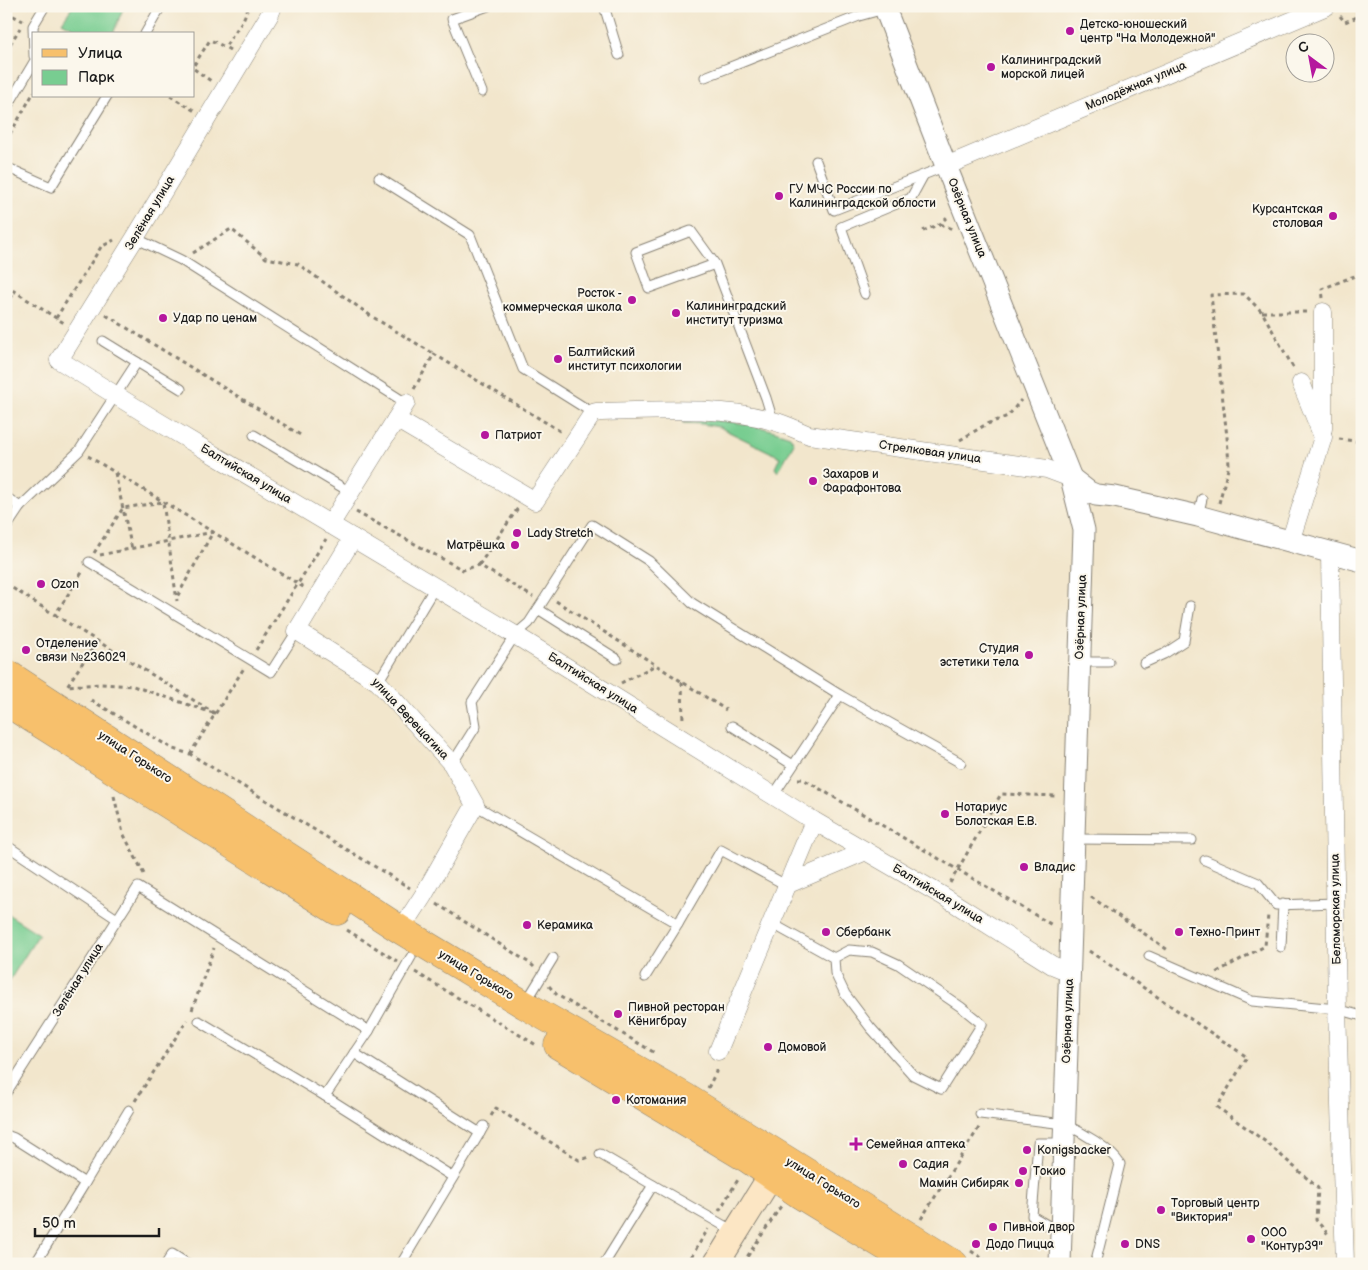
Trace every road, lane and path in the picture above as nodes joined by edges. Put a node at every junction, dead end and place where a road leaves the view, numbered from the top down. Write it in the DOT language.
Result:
graph roads {
  1 [pos="45,6"];
  2 [pos="161,6"];
  3 [pos="488,6"];
  4 [pos="604,6"];
  5 [pos="884,6"];
  6 [pos="1331,9"];
  7 [pos="272,10"];
  8 [pos="6,12"];
  9 [pos="1362,15"];
  10 [pos="33,26"];
  11 [pos="33,32"];
  12 [pos="146,32"];
  13 [pos="225,47"];
  14 [pos="619,55"];
  15 [pos="195,63"];
  16 [pos="32,65"];
  17 [pos="195,70"];
  18 [pos="705,77"];
  19 [pos="216,84"];
  20 [pos="482,92"];
  21 [pos="32,96"];
  22 [pos="106,98"];
  23 [pos="6,109"];
  24 [pos="6,141"];
  25 [pos="816,161"];
  26 [pos="946,166"];
  27 [pos="6,167"];
  28 [pos="923,176"];
  29 [pos="379,178"];
  30 [pos="952,213"];
  31 [pos="923,231"];
  32 [pos="135,238"];
  33 [pos="181,260"];
  34 [pos="716,264"];
  35 [pos="1362,273"];
  36 [pos="6,286"];
  37 [pos="15,292"];
  38 [pos="865,294"];
  39 [pos="6,305"];
  40 [pos="99,311"];
  41 [pos="1262,312"];
  42 [pos="1324,312"];
  43 [pos="77,332"];
  44 [pos="103,341"];
  45 [pos="434,354"];
  46 [pos="137,362"];
  47 [pos="1301,383"];
  48 [pos="181,389"];
  49 [pos="115,396"];
  50 [pos="1021,400"];
  51 [pos="406,402"];
  52 [pos="593,413"];
  53 [pos="396,418"];
  54 [pos="774,421"];
  55 [pos="254,435"];
  56 [pos="302,436"];
  57 [pos="1324,437"];
  58 [pos="575,440"];
  59 [pos="1362,442"];
  60 [pos="79,451"];
  61 [pos="938,452"];
  62 [pos="114,472"];
  63 [pos="1071,478"];
  64 [pos="350,492"];
  65 [pos="6,497"];
  66 [pos="530,499"];
  67 [pos="20,506"];
  68 [pos="1205,512"];
  69 [pos="332,526"];
  70 [pos="6,528"];
  71 [pos="213,532"];
  72 [pos="353,538"];
  73 [pos="1290,542"];
  74 [pos="132,549"];
  75 [pos="1330,554"];
  76 [pos="91,559"];
  77 [pos="1362,561"];
  78 [pos="479,565"];
  79 [pos="297,584"];
  80 [pos="435,587"];
  81 [pos="318,596"];
  82 [pos="176,597"];
  83 [pos="1190,606"];
  84 [pos="538,609"];
  85 [pos="55,615"];
  86 [pos="297,631"];
  87 [pos="515,635"];
  88 [pos="97,640"];
  89 [pos="250,659"];
  90 [pos="617,659"];
  91 [pos="1080,662"];
  92 [pos="1109,662"];
  93 [pos="1144,663"];
  94 [pos="656,665"];
  95 [pos="6,673"];
  96 [pos="59,681"];
  97 [pos="682,681"];
  98 [pos="378,682"];
  99 [pos="619,685"];
  100 [pos="67,686"];
  101 [pos="75,690"];
  102 [pos="83,695"];
  103 [pos="840,695"];
  104 [pos="6,702"];
  105 [pos="216,714"];
  106 [pos="684,724"];
  107 [pos="732,726"];
  108 [pos="190,754"];
  109 [pos="961,763"];
  110 [pos="452,764"];
  111 [pos="793,765"];
  112 [pos="113,791"];
  113 [pos="773,796"];
  114 [pos="1062,796"];
  115 [pos="475,805"];
  116 [pos="814,821"];
  117 [pos="1074,839"];
  118 [pos="1192,840"];
  119 [pos="6,845"];
  120 [pos="866,852"];
  121 [pos="1205,860"];
  122 [pos="786,885"];
  123 [pos="423,896"];
  124 [pos="943,896"];
  125 [pos="1090,896"];
  126 [pos="1270,898"];
  127 [pos="156,899"];
  128 [pos="1283,904"];
  129 [pos="1336,904"];
  130 [pos="117,919"];
  131 [pos="771,923"];
  132 [pos="678,924"];
  133 [pos="401,930"];
  134 [pos="217,937"];
  135 [pos="1280,947"];
  136 [pos="1088,951"];
  137 [pos="1173,953"];
  138 [pos="1149,956"];
  139 [pos="411,957"];
  140 [pos="553,958"];
  141 [pos="834,958"];
  142 [pos="1069,972"];
  143 [pos="1212,974"];
  144 [pos="541,976"];
  145 [pos="645,976"];
  146 [pos="525,1005"];
  147 [pos="1337,1009"];
  148 [pos="1362,1016"];
  149 [pos="199,1021"];
  150 [pos="369,1031"];
  151 [pos="650,1049"];
  152 [pos="718,1051"];
  153 [pos="354,1053"];
  154 [pos="6,1093"];
  155 [pos="706,1093"];
  156 [pos="325,1096"];
  157 [pos="130,1110"];
  158 [pos="983,1114"];
  159 [pos="482,1130"];
  160 [pos="1064,1134"];
  161 [pos="6,1136"];
  162 [pos="600,1154"];
  163 [pos="777,1166"];
  164 [pos="454,1177"];
  165 [pos="85,1183"];
  166 [pos="653,1185"];
  167 [pos="784,1202"];
  168 [pos="921,1219"];
  169 [pos="735,1232"];
  170 [pos="1061,1233"];
  171 [pos="1345,1260"];
  172 [pos="35,1264"];
  173 [pos="166,1264"];
  174 [pos="188,1264"];
  175 [pos="401,1264"];
  176 [pos="604,1264"];
  177 [pos="716,1264"];
  178 [pos="742,1264"];
  179 [pos="914,1264"];
  180 [pos="954,1264"];
  181 [pos="1060,1264"];
  182 [pos="1095,1264"];
  1 -- 10 [label="lane"];
  2 -- 12 [label="lane"];
  3 -- 20 [label="lane"];
  4 -- 14 [label="lane"];
  5 -- 18 [label="lane"];
  5 -- 26 [label="street, Озёрная улица"];
  6 -- 9 [label="path"];
  6 -- 26 [label="street, Молодёжная улица"];
  7 -- 32 [label="street, Зелёная улица"];
  8 -- 10 [label="path"];
  10 -- 11 [label="lane"];
  13 -- 15 [label="path"];
  16 -- 23 [label="lane"];
  17 -- 19 [label="path"];
  21 -- 24 [label="path"];
  22 -- 27 [label="lane"];
  25 -- 28 [label="lane"];
  26 -- 28 [label="lane"];
  26 -- 63 [label="street, Озёрная улица"];
  28 -- 38 [label="lane"];
  29 -- 52 [label="lane"];
  30 -- 31 [label="path"];
  32 -- 33 [label="lane"];
  32 -- 43 [label="street, Зелёная улица"];
  33 -- 45 [label="path"];
  33 -- 51 [label="lane"];
  34 -- 34 [label="lane"];
  34 -- 54 [label="lane"];
  35 -- 42 [label="path"];
  36 -- 37 [label="path"];
  37 -- 39 [label="path"];
  37 -- 43 [label="path"];
  40 -- 56 [label="path"];
  41 -- 42 [label="path"];
  41 -- 47 [label="path"];
  41 -- 68 [label="path"];
  42 -- 57 [label="street"];
  43 -- 49 [label="street, Зелёная улица"];
  44 -- 46 [label="lane"];
  45 -- 51 [label="path"];
  45 -- 58 [label="path"];
  46 -- 48 [label="lane"];
  46 -- 49 [label="lane"];
  47 -- 57 [label="street"];
  49 -- 60 [label="lane"];
  49 -- 69 [label="street, Балтийская улица"];
  50 -- 61 [label="path"];
  51 -- 53 [label="street"];
  52 -- 54 [label="street, Стрелковая улица"];
  52 -- 58 [label="street"];
  53 -- 64 [label="street"];
  53 -- 66 [label="street"];
  54 -- 61 [label="street, Стрелковая улица"];
  55 -- 64 [label="lane"];
  57 -- 59 [label="path"];
  57 -- 73 [label="street"];
  58 -- 66 [label="street"];
  60 -- 62 [label="path"];
  60 -- 67 [label="lane"];
  61 -- 63 [label="street, Стрелковая улица"];
  62 -- 71 [label="path"];
  62 -- 74 [label="path"];
  63 -- 68 [label="street, Стрелковая улица"];
  63 -- 91 [label="street, Озёрная улица"];
  64 -- 69 [label="street"];
  65 -- 67 [label="lane"];
  66 -- 78 [label="path"];
  67 -- 70 [label="lane"];
  68 -- 73 [label="street, Стрелковая улица"];
  69 -- 72 [label="street, Балтийская улица"];
  69 -- 79 [label="path"];
  71 -- 74 [label="path"];
  71 -- 79 [label="path"];
  71 -- 82 [label="path"];
  72 -- 80 [label="street, Балтийская улица"];
  72 -- 81 [label="street"];
  73 -- 75 [label="street, Стрелковая улица"];
  74 -- 76 [label="path"];
  75 -- 77 [label="street, Стрелковая улица"];
  75 -- 129 [label="street, Беломорская улица"];
  76 -- 89 [label="lane"];
  79 -- 81 [label="path"];
  79 -- 89 [label="path"];
  80 -- 87 [label="street, Балтийская улица"];
  80 -- 98 [label="lane"];
  81 -- 86 [label="street"];
  83 -- 93 [label="lane"];
  84 -- 87 [label="lane"];
  84 -- 90 [label="lane"];
  84 -- 103 [label="lane"];
  85 -- 88 [label="path"];
  86 -- 89 [label="lane"];
  86 -- 98 [label="street, улица Верещагина"];
  87 -- 110 [label="lane"];
  87 -- 113 [label="street, Балтийская улица"];
  88 -- 100 [label="path"];
  88 -- 105 [label="path"];
  89 -- 105 [label="path"];
  91 -- 92 [label="lane"];
  91 -- 117 [label="street, Озёрная улица"];
  94 -- 99 [label="path"];
  95 -- 133 [label="main road, улица Горького"];
  96 -- 100 [label="path"];
  97 -- 106 [label="path"];
  98 -- 110 [label="street, улица Верещагина"];
  100 -- 101 [label="path"];
  100 -- 105 [label="path"];
  102 -- 108 [label="path"];
  103 -- 109 [label="lane"];
  103 -- 111 [label="lane"];
  104 -- 139 [label="main road, улица Горького"];
  105 -- 108 [label="path"];
  107 -- 111 [label="lane"];
  108 -- 123 [label="path"];
  110 -- 115 [label="street, улица Верещагина"];
  111 -- 113 [label="lane"];
  112 -- 127 [label="path"];
  113 -- 116 [label="street, Балтийская улица"];
  114 -- 124 [label="path"];
  115 -- 123 [label="street"];
  115 -- 132 [label="lane"];
  116 -- 120 [label="street, Балтийская улица"];
  116 -- 122 [label="street"];
  117 -- 118 [label="lane"];
  117 -- 142 [label="street, Озёрная улица"];
  119 -- 130 [label="lane"];
  120 -- 122 [label="street"];
  120 -- 124 [label="street, Балтийская улица"];
  121 -- 126 [label="lane"];
  122 -- 131 [label="street"];
  122 -- 132 [label="lane"];
  123 -- 133 [label="street"];
  123 -- 144 [label="path"];
  124 -- 142 [label="street, Балтийская улица"];
  125 -- 137 [label="path"];
  126 -- 128 [label="lane"];
  126 -- 143 [label="path"];
  127 -- 130 [label="lane, Зелёная улица"];
  127 -- 134 [label="lane"];
  128 -- 129 [label="lane"];
  128 -- 135 [label="lane"];
  129 -- 147 [label="street, Беломорская улица"];
  130 -- 154 [label="lane, Зелёная улица"];
  131 -- 141 [label="lane"];
  131 -- 152 [label="street"];
  132 -- 145 [label="lane"];
  133 -- 146 [label="main road, улица Горького"];
  134 -- 150 [label="lane"];
  134 -- 157 [label="path"];
  136 -- 171 [label="path"];
  138 -- 147 [label="lane"];
  139 -- 150 [label="lane"];
  139 -- 163 [label="main road, улица Горького"];
  140 -- 144 [label="lane"];
  141 -- 141 [label="lane"];
  142 -- 160 [label="street, Озёрная улица"];
  144 -- 146 [label="lane"];
  144 -- 151 [label="path"];
  146 -- 163 [label="main road, улица Горького"];
  147 -- 148 [label="lane"];
  147 -- 171 [label="street, Беломорская улица"];
  149 -- 156 [label="lane"];
  150 -- 153 [label="lane"];
  152 -- 155 [label="path"];
  153 -- 156 [label="lane"];
  153 -- 159 [label="lane"];
  156 -- 164 [label="lane"];
  157 -- 165 [label="lane"];
  158 -- 160 [label="lane"];
  158 -- 168 [label="path"];
  159 -- 162 [label="path"];
  159 -- 164 [label="lane"];
  160 -- 170 [label="street, Озёрная улица"];
  160 -- 170 [label="lane"];
  160 -- 182 [label="lane"];
  161 -- 165 [label="lane"];
  162 -- 166 [label="lane"];
  163 -- 169 [label="main road"];
  163 -- 179 [label="main road, улица Горького"];
  163 -- 180 [label="main road, улица Горького"];
  164 -- 175 [label="lane"];
  165 -- 172 [label="lane"];
  166 -- 169 [label="lane"];
  166 -- 176 [label="lane"];
  167 -- 178 [label="path"];
  169 -- 177 [label="main road"];
  170 -- 181 [label="street, Озёрная улица"];
  173 -- 174 [label="lane"];
}
